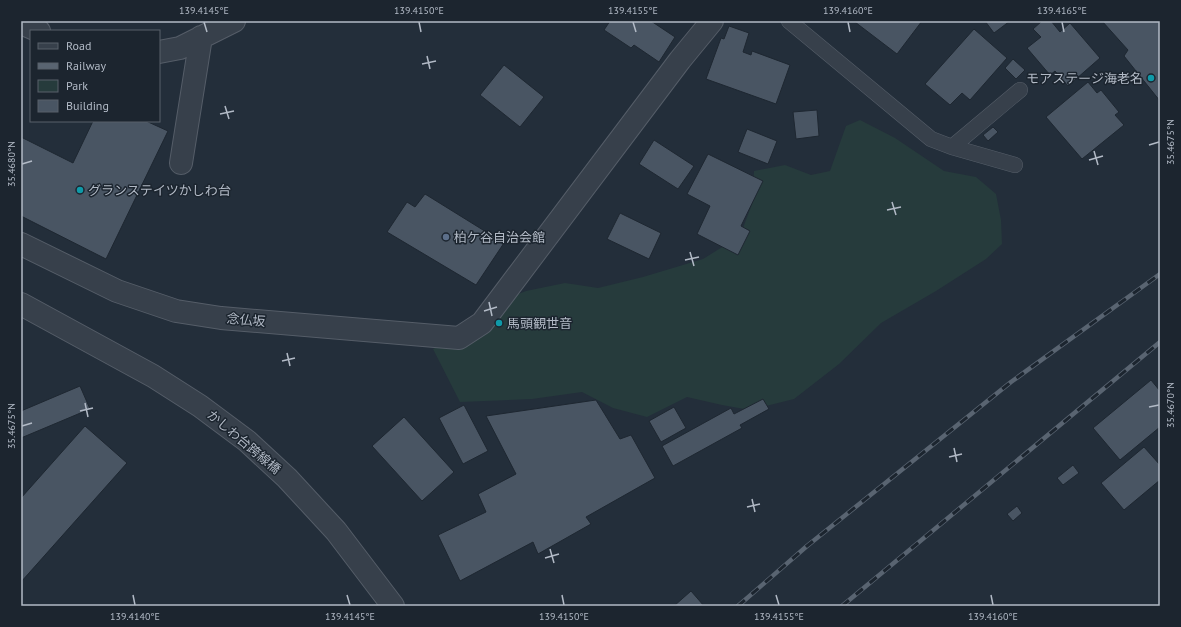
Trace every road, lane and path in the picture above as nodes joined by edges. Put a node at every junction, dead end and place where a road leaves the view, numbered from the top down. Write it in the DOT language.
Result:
graph roads {
  1 [pos="234,21"];
  2 [pos="712,21"];
  3 [pos="789,21"];
  4 [pos="21,23"];
  5 [pos="37,30"];
  6 [pos="201,37"];
  7 [pos="160,52"];
  8 [pos="1020,90"];
  9 [pos="952,147"];
  10 [pos="182,163"];
  11 [pos="1015,165"];
  12 [pos="21,244"];
  13 [pos="21,304"];
  14 [pos="393,606"];
  1 -- 6 [label="street"];
  2 -- 12 [label="street, 念仏坂"];
  3 -- 9 [label="lane"];
  4 -- 5 [label="street"];
  6 -- 7 [label="street"];
  6 -- 10 [label="street"];
  8 -- 9 [label="lane"];
  9 -- 11 [label="lane"];
  13 -- 14 [label="street, かしわ台跨線橋"];
}
